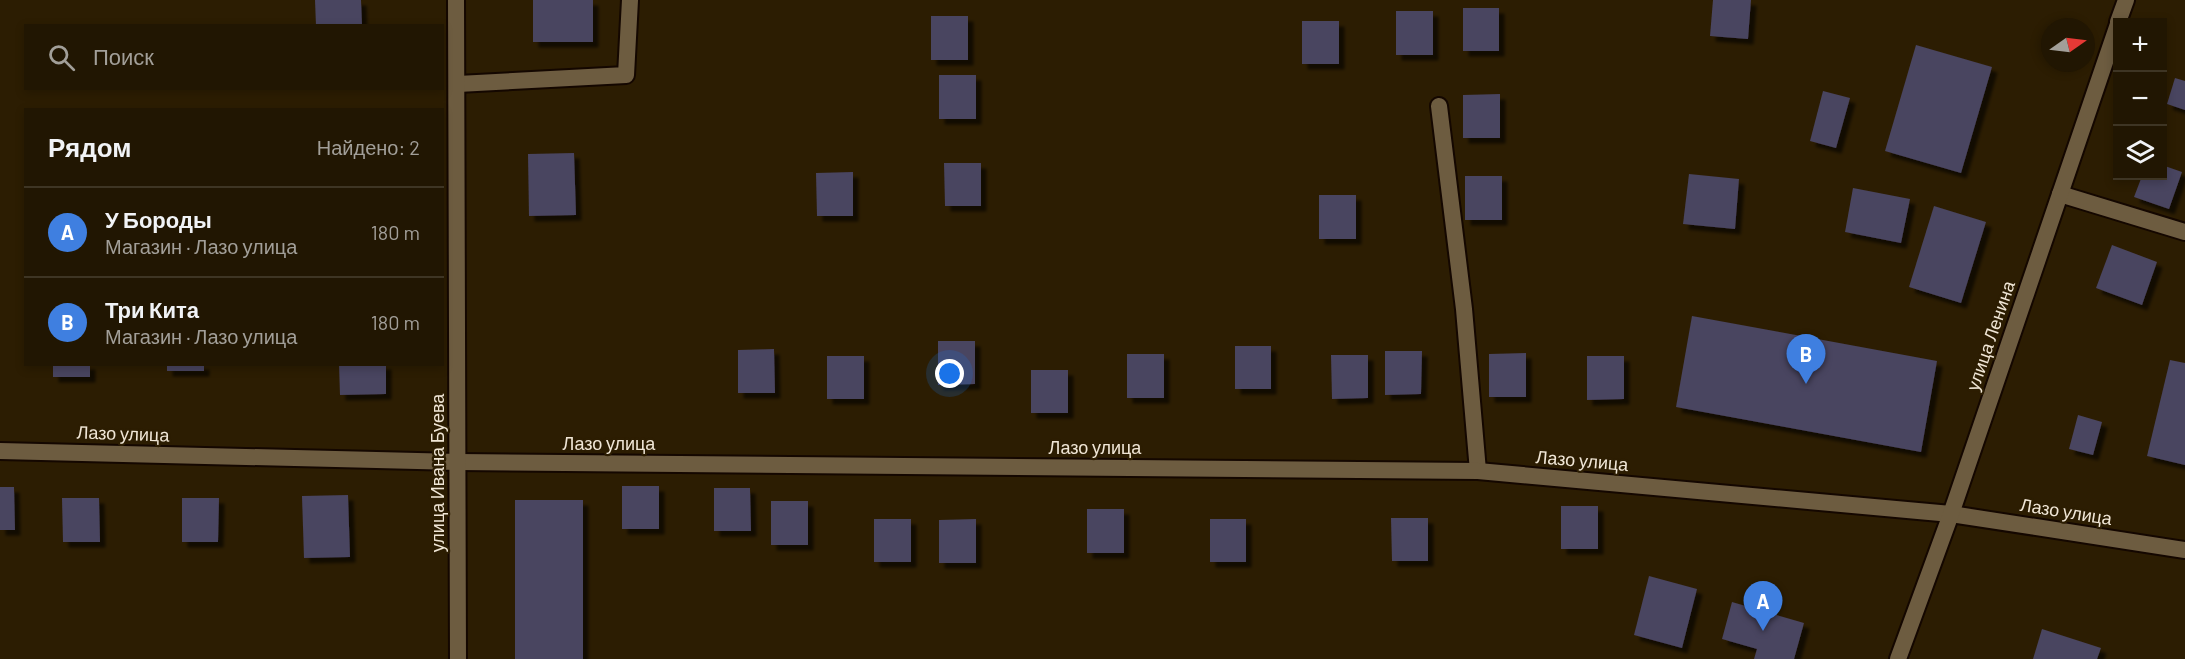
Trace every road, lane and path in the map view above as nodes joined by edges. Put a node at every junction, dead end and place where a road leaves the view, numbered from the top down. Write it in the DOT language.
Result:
graph roads {
  1 [pos="456,0"];
  2 [pos="630,0"];
  3 [pos="2126,0"];
  4 [pos="2120,18"];
  5 [pos="2113,38"];
  6 [pos="458,84"];
  7 [pos="1439,106"];
  8 [pos="2060,194"];
  9 [pos="2185,232"];
  10 [pos="0,451"];
  11 [pos="458,462"];
  12 [pos="1478,471"];
  13 [pos="1951,514"];
  14 [pos="2185,550"];
  15 [pos="458,659"];
  16 [pos="1898,659"];
  1 -- 6 [label="street, улица Ивана Буева"];
  2 -- 6 [label="street"];
  3 -- 4 [label="street, улица Ленина"];
  5 -- 8 [label="street, улица Ленина"];
  6 -- 11 [label="street, улица Ивана Буева"];
  7 -- 12 [label="street"];
  8 -- 9 [label="street"];
  8 -- 13 [label="street, улица Ленина"];
  10 -- 11 [label="street, Лазо улица"];
  11 -- 12 [label="street, Лазо улица"];
  11 -- 15 [label="street, улица Ивана Буева"];
  12 -- 13 [label="street, Лазо улица"];
  13 -- 14 [label="street, Лазо улица"];
  13 -- 16 [label="street, улица Ленина"];
}
